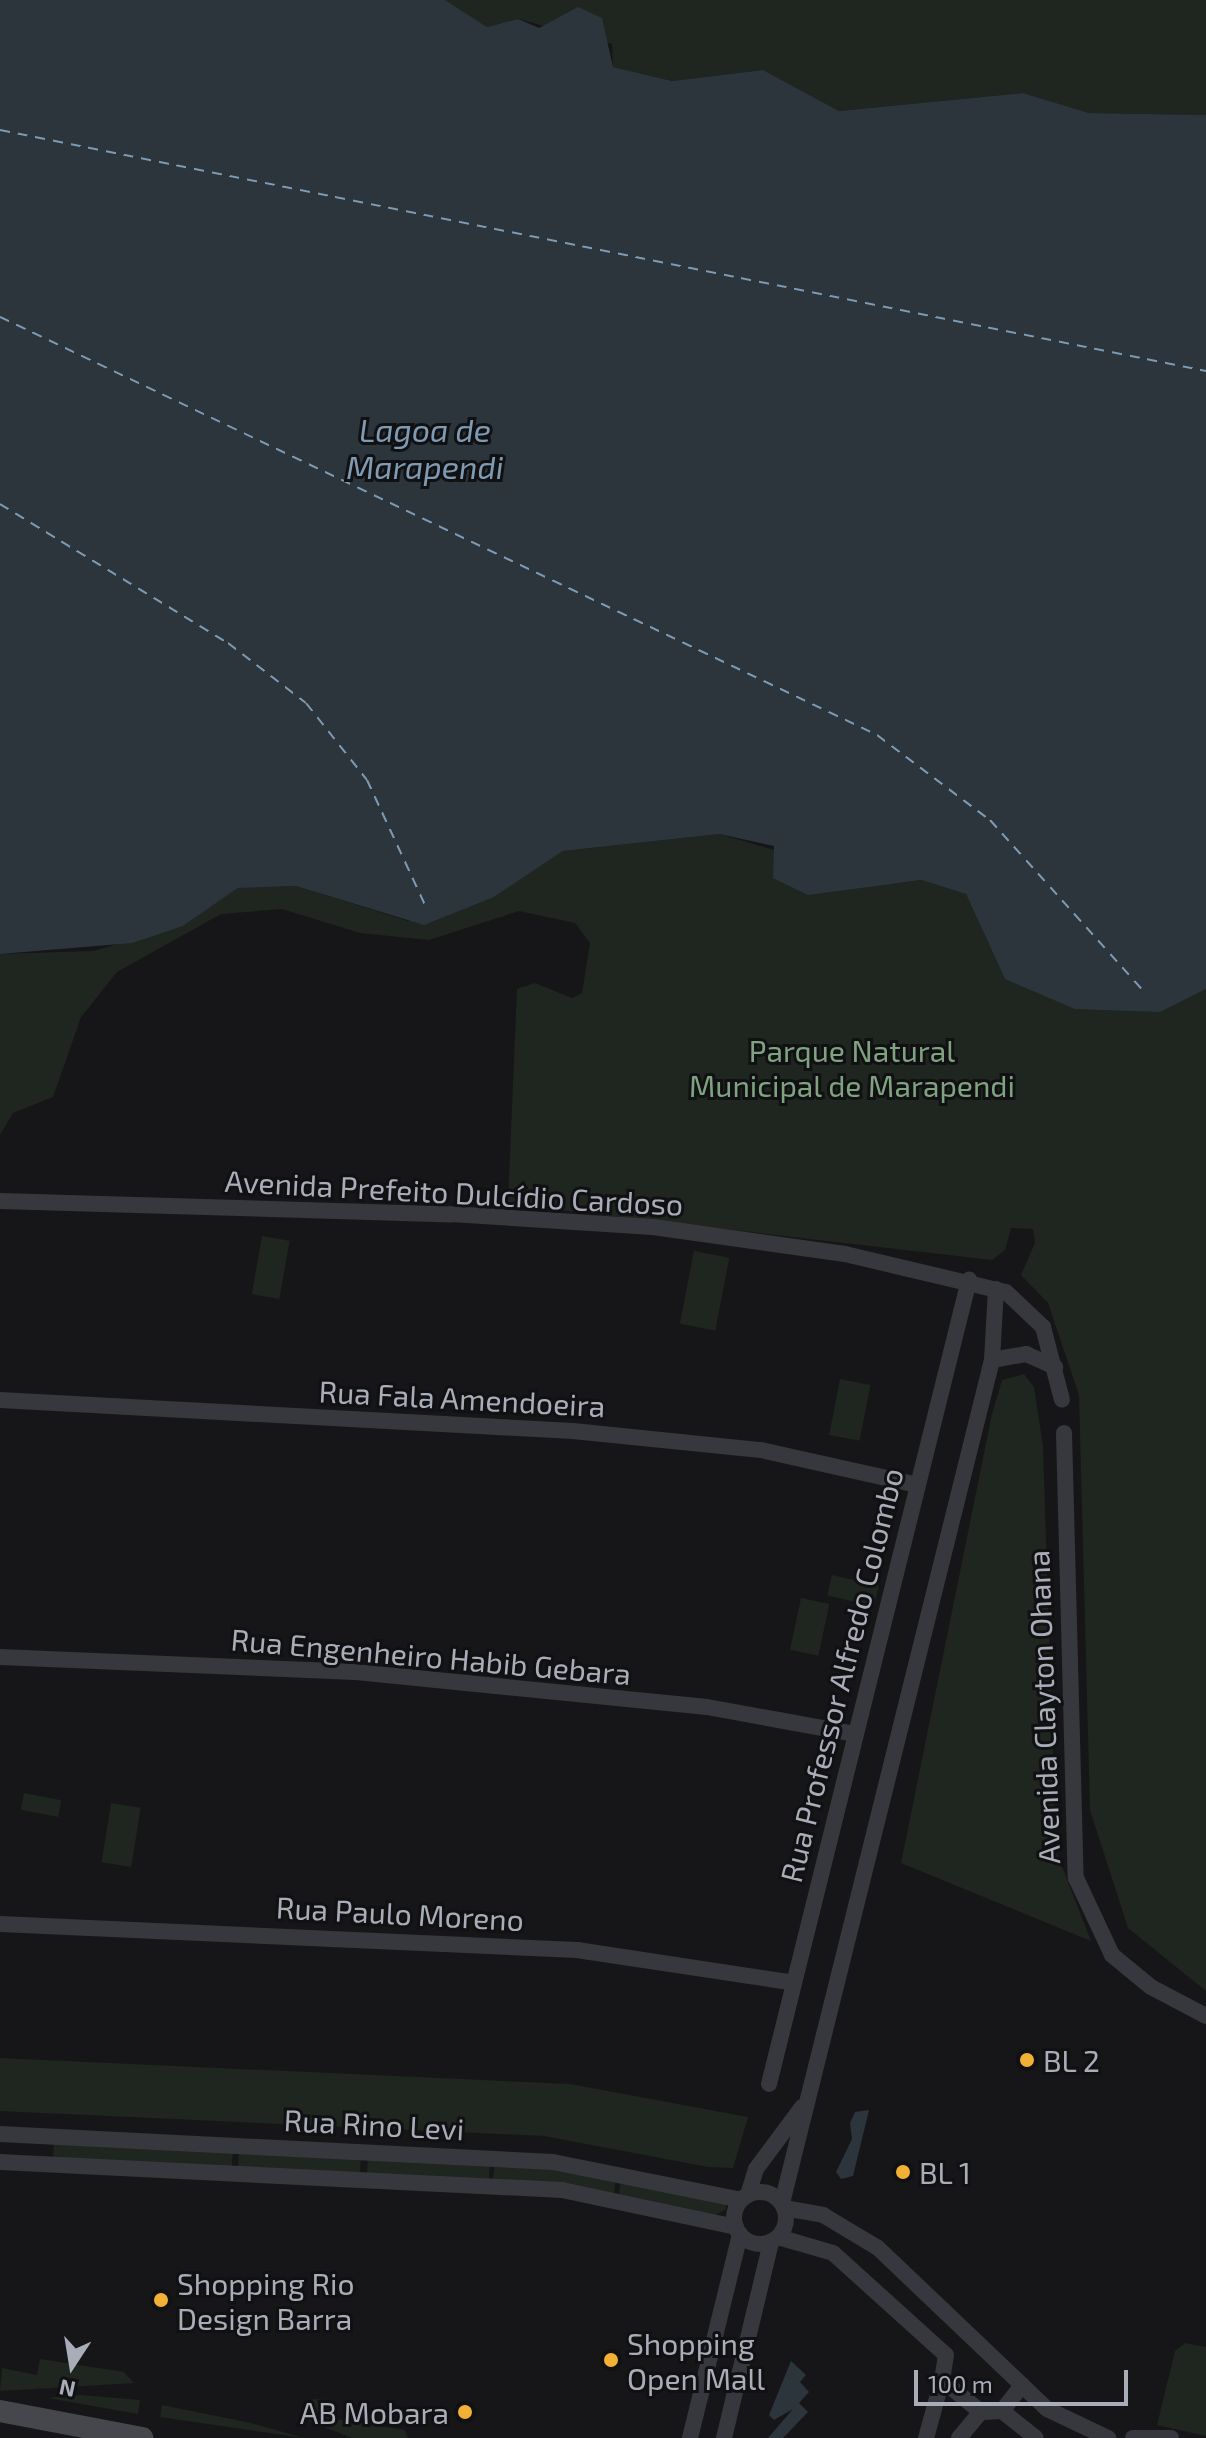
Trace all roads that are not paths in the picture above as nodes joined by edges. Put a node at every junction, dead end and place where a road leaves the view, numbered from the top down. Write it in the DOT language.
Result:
graph roads {
  1 [pos="0,1201"];
  2 [pos="969,1280"];
  3 [pos="996,1289"];
  4 [pos="992,1360"];
  5 [pos="1055,1367"];
  6 [pos="0,1400"];
  7 [pos="1062,1400"];
  8 [pos="1064,1433"];
  9 [pos="917,1485"];
  10 [pos="0,1657"];
  11 [pos="855,1734"];
  12 [pos="0,1924"];
  13 [pos="794,1983"];
  14 [pos="1206,2016"];
  15 [pos="769,2084"];
  16 [pos="812,2089"];
  17 [pos="0,2134"];
  18 [pos="49,2136"];
  19 [pos="0,2162"];
  20 [pos="49,2164"];
  21 [pos="744,2198"];
  22 [pos="783,2205"];
  23 [pos="738,2231"];
  24 [pos="774,2239"];
  25 [pos="966,2335"];
  26 [pos="946,2355"];
  27 [pos="942,2380"];
  28 [pos="1022,2385"];
  29 [pos="0,2411"];
  30 [pos="1002,2411"];
  31 [pos="981,2412"];
  32 [pos="142,2438"];
  33 [pos="690,2438"];
  34 [pos="724,2438"];
  35 [pos="926,2438"];
  36 [pos="959,2438"];
  37 [pos="1036,2438"];
  38 [pos="1108,2438"];
  39 [pos="1133,2438"];
  40 [pos="1171,2438"];
  1 -- 2 [label="street, Avenida Prefeito Dulcídio Cardoso"];
  2 -- 3 [label="street, Avenida Prefeito Dulcídio Cardoso"];
  2 -- 9 [label="street, Rua Professor Alfredo Colombo"];
  3 -- 4 [label="street"];
  3 -- 5 [label="street"];
  4 -- 5 [label="street"];
  4 -- 16 [label="street"];
  5 -- 7 [label="street"];
  6 -- 9 [label="street, Rua Fala Amendoeira"];
  8 -- 14 [label="street, Avenida Clayton Ohana"];
  9 -- 11 [label="street, Rua Professor Alfredo Colombo"];
  10 -- 11 [label="street, Rua Engenheiro Habib Gebara"];
  11 -- 13 [label="street, Rua Professor Alfredo Colombo"];
  12 -- 13 [label="street, Rua Paulo Moreno"];
  13 -- 15 [label="street, Rua Professor Alfredo Colombo"];
  16 -- 21 [label="street"];
  16 -- 22 [label="street"];
  17 -- 18 [label="street, Rua Rino Levi"];
  18 -- 20 [label="street"];
  18 -- 21 [label="street, Rua Rino Levi"];
  19 -- 20 [label="street, Rua Rino Levi"];
  20 -- 23 [label="street, Rua Rino Levi"];
  21 -- 22 [label="street, Rua Rino Levi"];
  21 -- 23 [label="street"];
  22 -- 24 [label="street"];
  22 -- 25 [label="street, Rua Rino Levi"];
  23 -- 24 [label="street, Rua Rino Levi"];
  23 -- 33 [label="street"];
  24 -- 26 [label="street, Rua Rino Levi"];
  24 -- 34 [label="street"];
  25 -- 26 [label="street"];
  25 -- 28 [label="street, Rua Rino Levi"];
  26 -- 27 [label="street"];
  27 -- 31 [label="street"];
  27 -- 35 [label="street"];
  28 -- 30 [label="street"];
  28 -- 38 [label="street, Rua Rino Levi"];
  29 -- 32 [label="main road"];
  30 -- 31 [label="street"];
  30 -- 37 [label="street"];
  31 -- 36 [label="street"];
  39 -- 40 [label="street"];
}
